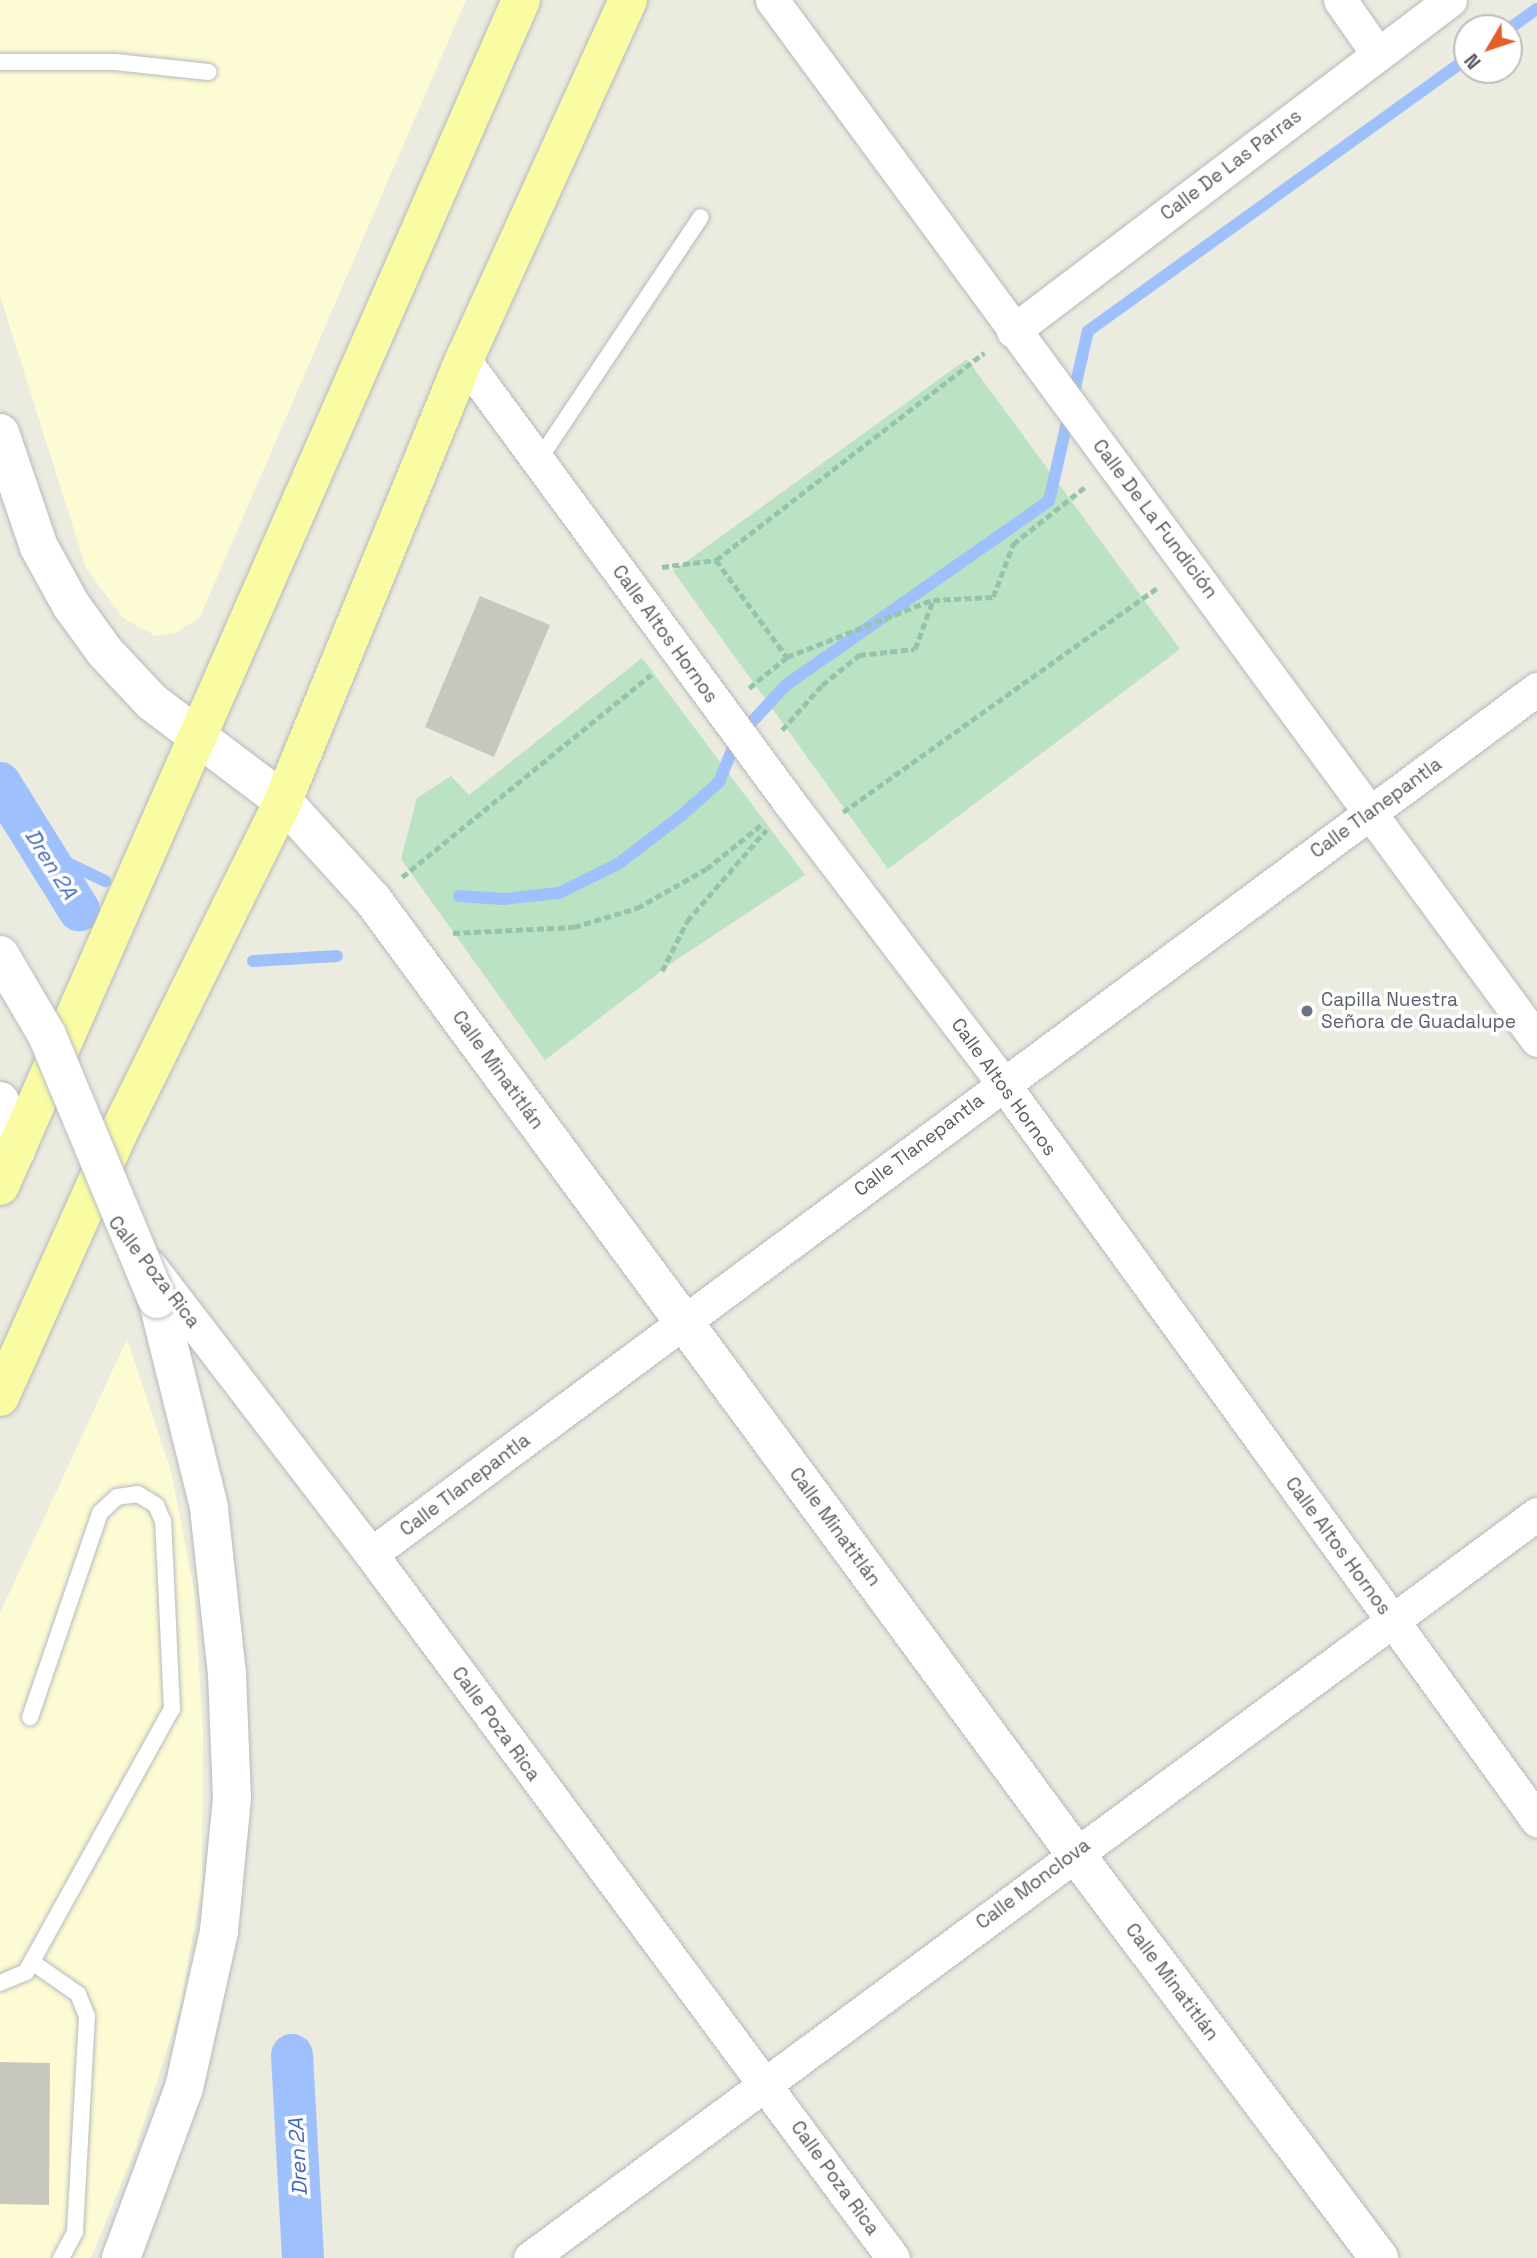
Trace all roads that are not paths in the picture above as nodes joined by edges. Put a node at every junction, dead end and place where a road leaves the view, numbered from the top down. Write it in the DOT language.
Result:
graph roads {
  1 [pos="521,0"];
  2 [pos="628,0"];
  3 [pos="772,0"];
  4 [pos="1340,0"];
  5 [pos="1450,0"];
  6 [pos="1377,53"];
  7 [pos="0,62"];
  8 [pos="208,72"];
  9 [pos="701,217"];
  10 [pos="1013,331"];
  11 [pos="464,360"];
  12 [pos="0,433"];
  13 [pos="538,461"];
  14 [pos="1537,688"];
  15 [pos="200,737"];
  16 [pos="283,801"];
  17 [pos="1368,814"];
  18 [pos="0,955"];
  19 [pos="1537,1040"];
  20 [pos="1002,1082"];
  21 [pos="0,1101"];
  22 [pos="4,1176"];
  23 [pos="94,1193"];
  24 [pos="684,1323"];
  25 [pos="0,1396"];
  26 [pos="1537,1514"];
  27 [pos="371,1554"];
  28 [pos="1393,1621"];
  29 [pos="30,1717"];
  30 [pos="1537,1820"];
  31 [pos="1074,1852"];
  32 [pos="32,1962"];
  33 [pos="0,1983"];
  34 [pos="768,2086"];
  35 [pos="61,2258"];
  36 [pos="121,2258"];
  37 [pos="530,2258"];
  38 [pos="893,2258"];
  39 [pos="1379,2258"];
  1 -- 15 [label="main road"];
  2 -- 11 [label="main road"];
  3 -- 10 [label="street, Calle De La Fundición"];
  4 -- 6 [label="street"];
  5 -- 6 [label="street, Calle De Las Parras"];
  6 -- 10 [label="street, Calle De Las Parras"];
  7 -- 8 [label="lane"];
  9 -- 13 [label="lane"];
  10 -- 17 [label="street, Calle De La Fundición"];
  11 -- 13 [label="street, Calle Altos Hornos"];
  11 -- 16 [label="main road"];
  12 -- 15 [label="main road, Calle Minatitlán"];
  13 -- 20 [label="street, Calle Altos Hornos"];
  14 -- 17 [label="street, Calle Tlanepantla"];
  15 -- 16 [label="main road, Calle Minatitlán"];
  15 -- 22 [label="main road"];
  16 -- 23 [label="main road"];
  16 -- 24 [label="main road, Calle Minatitlán"];
  17 -- 19 [label="street, Calle De La Fundición"];
  17 -- 20 [label="street, Calle Tlanepantla"];
  18 -- 36 [label="main road, bridge"];
  20 -- 24 [label="street, Calle Tlanepantla"];
  20 -- 28 [label="street, Calle Altos Hornos"];
  21 -- 22 [label="main road"];
  23 -- 25 [label="main road"];
  23 -- 27 [label="street, Calle Poza Rica"];
  24 -- 27 [label="street, Calle Tlanepantla"];
  24 -- 31 [label="main road, Calle Minatitlán"];
  26 -- 28 [label="street, Calle Monclova"];
  27 -- 34 [label="street, Calle Poza Rica"];
  28 -- 30 [label="street, Calle Altos Hornos"];
  28 -- 31 [label="street, Calle Monclova"];
  29 -- 32 [label="lane"];
  31 -- 34 [label="street, Calle Monclova"];
  31 -- 39 [label="main road, Calle Minatitlán"];
  32 -- 33 [label="lane"];
  32 -- 35 [label="lane"];
  34 -- 37 [label="street, Calle Monclova"];
  34 -- 38 [label="street, Calle Poza Rica"];
}
